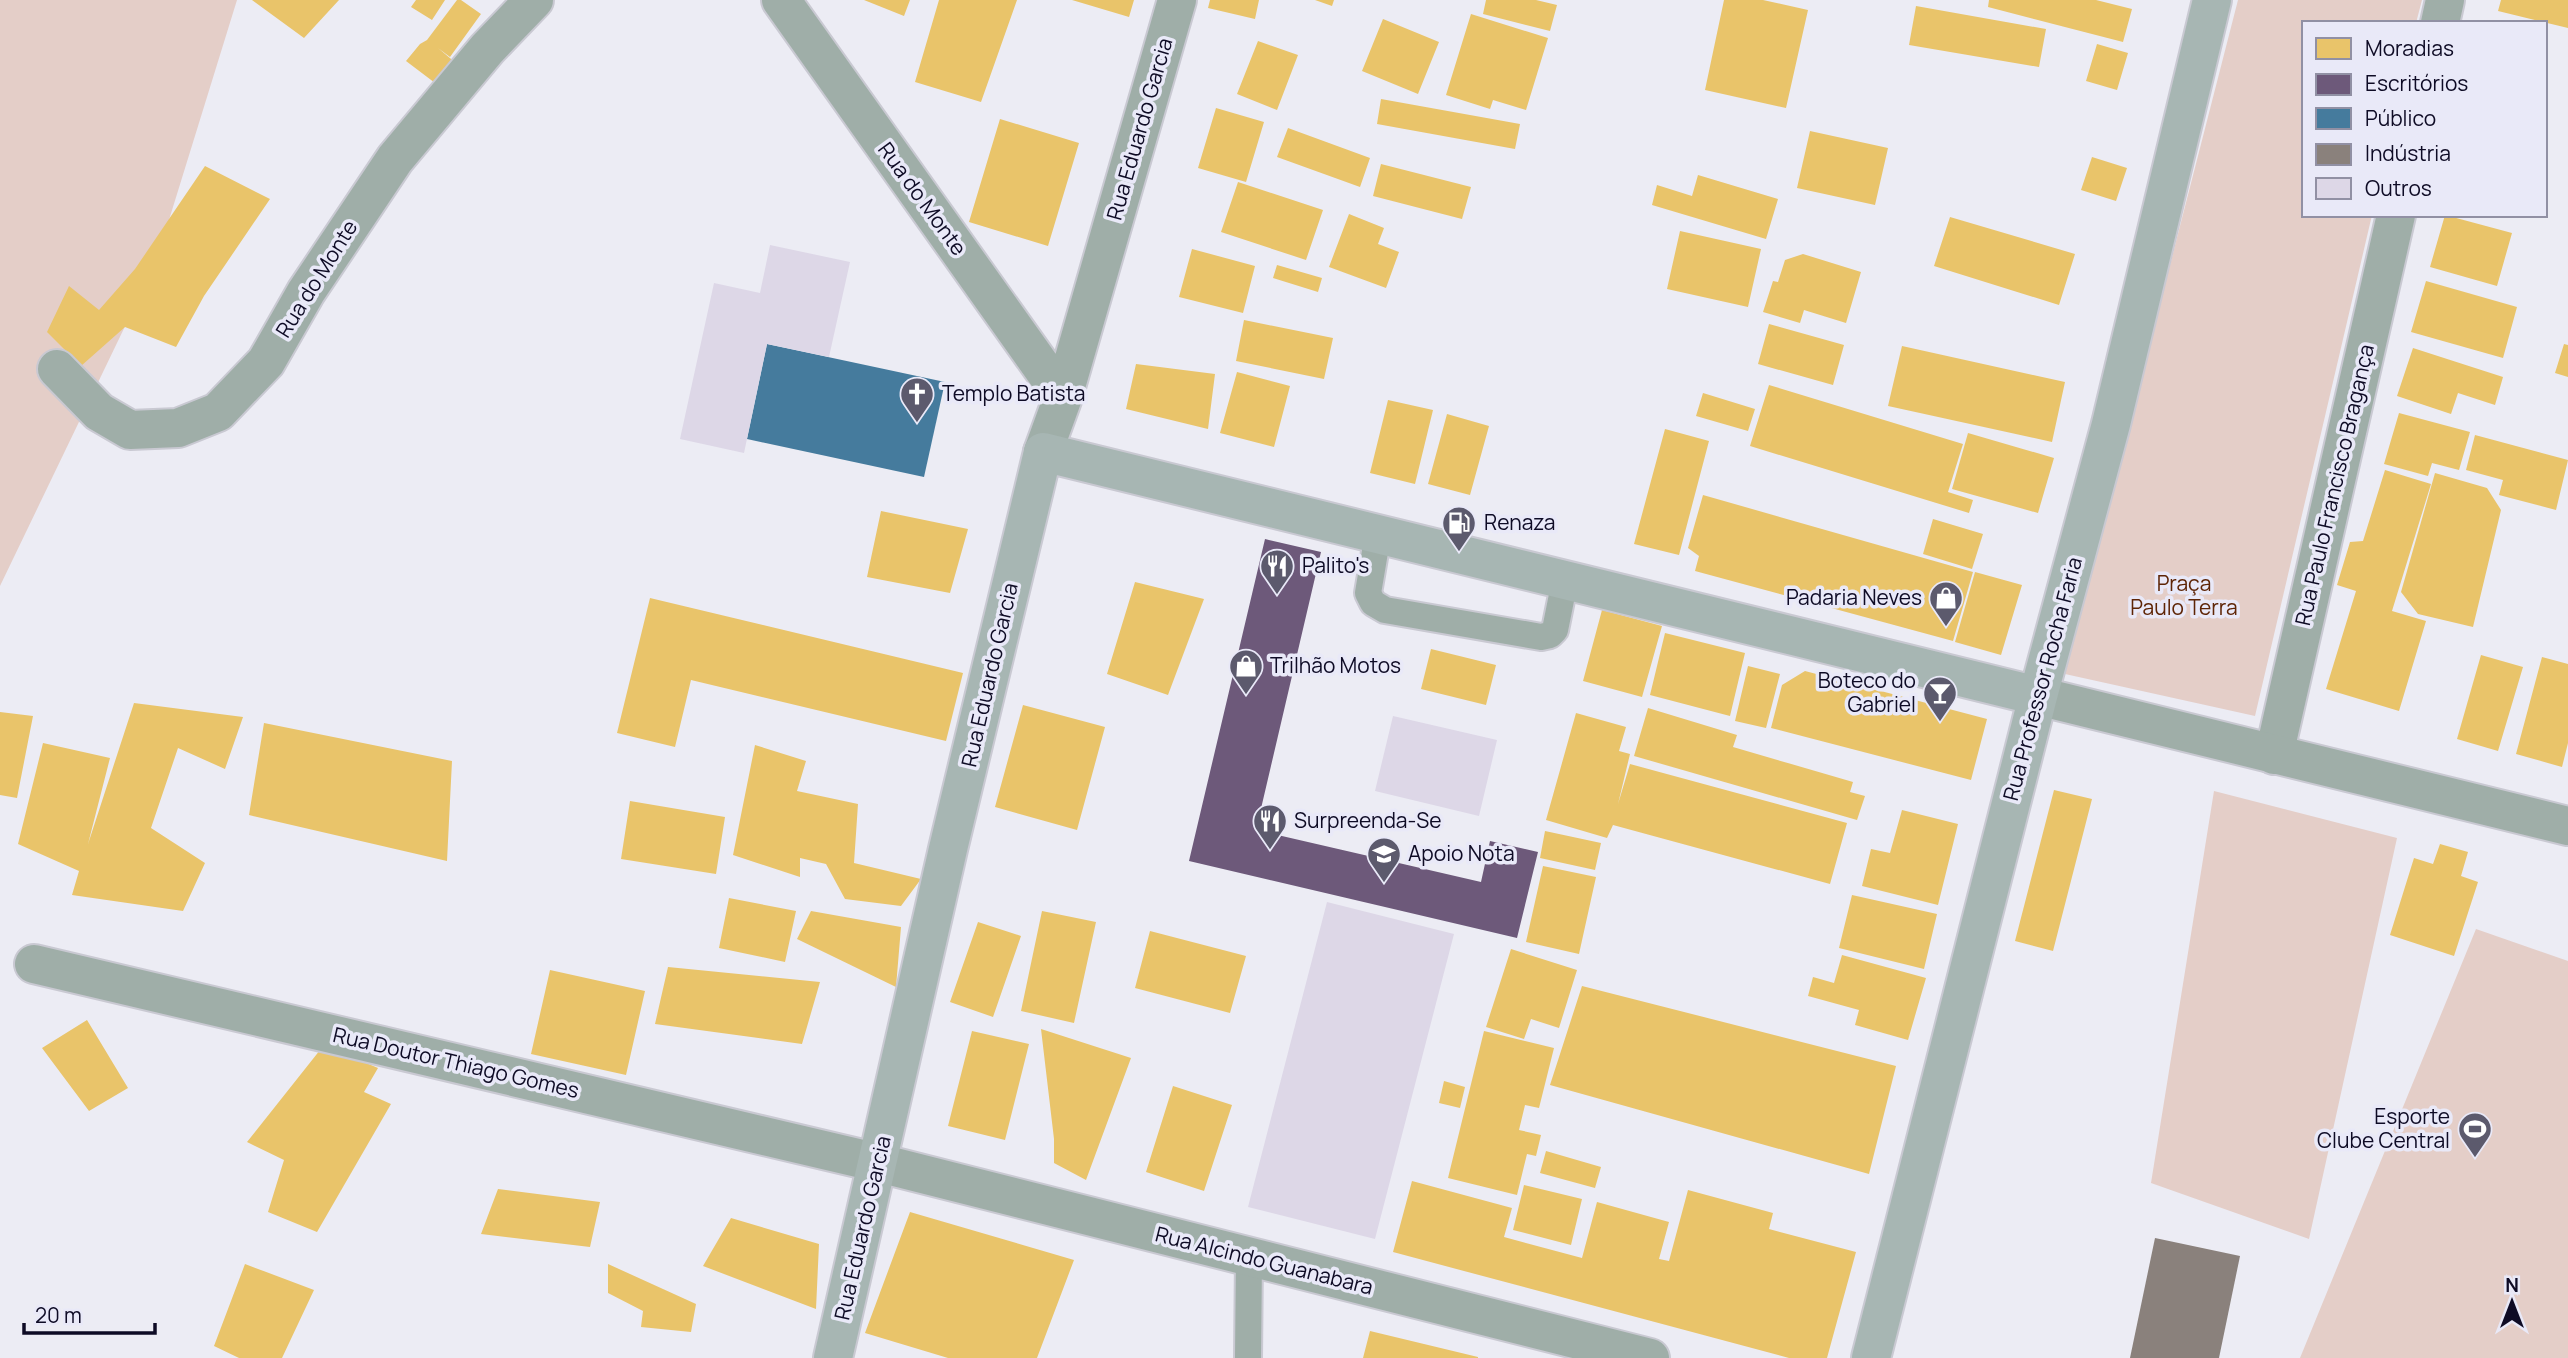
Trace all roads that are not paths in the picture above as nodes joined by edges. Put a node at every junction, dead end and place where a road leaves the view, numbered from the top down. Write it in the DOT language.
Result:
graph roads {
  1 [pos="534,0"];
  2 [pos="781,0"];
  3 [pos="1177,0"];
  4 [pos="2212,0"];
  5 [pos="2445,0"];
  6 [pos="2440,21"];
  7 [pos="2396,217"];
  8 [pos="57,369"];
  9 [pos="1063,397"];
  10 [pos="1043,452"];
  11 [pos="1378,534"];
  12 [pos="1565,580"];
  13 [pos="2038,696"];
  14 [pos="2274,755"];
  15 [pos="2568,826"];
  16 [pos="34,964"];
  17 [pos="879,1163"];
  18 [pos="1249,1257"];
  19 [pos="833,1358"];
  20 [pos="1248,1358"];
  21 [pos="1650,1358"];
  22 [pos="1871,1358"];
  1 -- 8 [label="street, Rua do Monte"];
  2 -- 9 [label="street, Rua do Monte"];
  3 -- 9 [label="street, Rua Eduardo Garcia"];
  4 -- 13 [label="main road, Rua Professor Rocha Faria"];
  5 -- 6 [label="street"];
  7 -- 14 [label="street, Rua Paulo Francisco Bragança"];
  9 -- 10 [label="street, Rua Eduardo Garcia"];
  10 -- 11 [label="main road"];
  10 -- 17 [label="main road, Rua Eduardo Garcia"];
  11 -- 12 [label="main road"];
  11 -- 12 [label="lane"];
  12 -- 13 [label="main road"];
  13 -- 14 [label="street"];
  13 -- 22 [label="main road, Rua Professor Rocha Faria"];
  14 -- 15 [label="street"];
  16 -- 17 [label="street, Rua Doutor Thiago Gomes"];
  17 -- 18 [label="street, Rua Alcindo Guanabara"];
  17 -- 19 [label="main road, Rua Eduardo Garcia"];
  18 -- 20 [label="lane"];
  18 -- 21 [label="street, Rua Alcindo Guanabara"];
}
